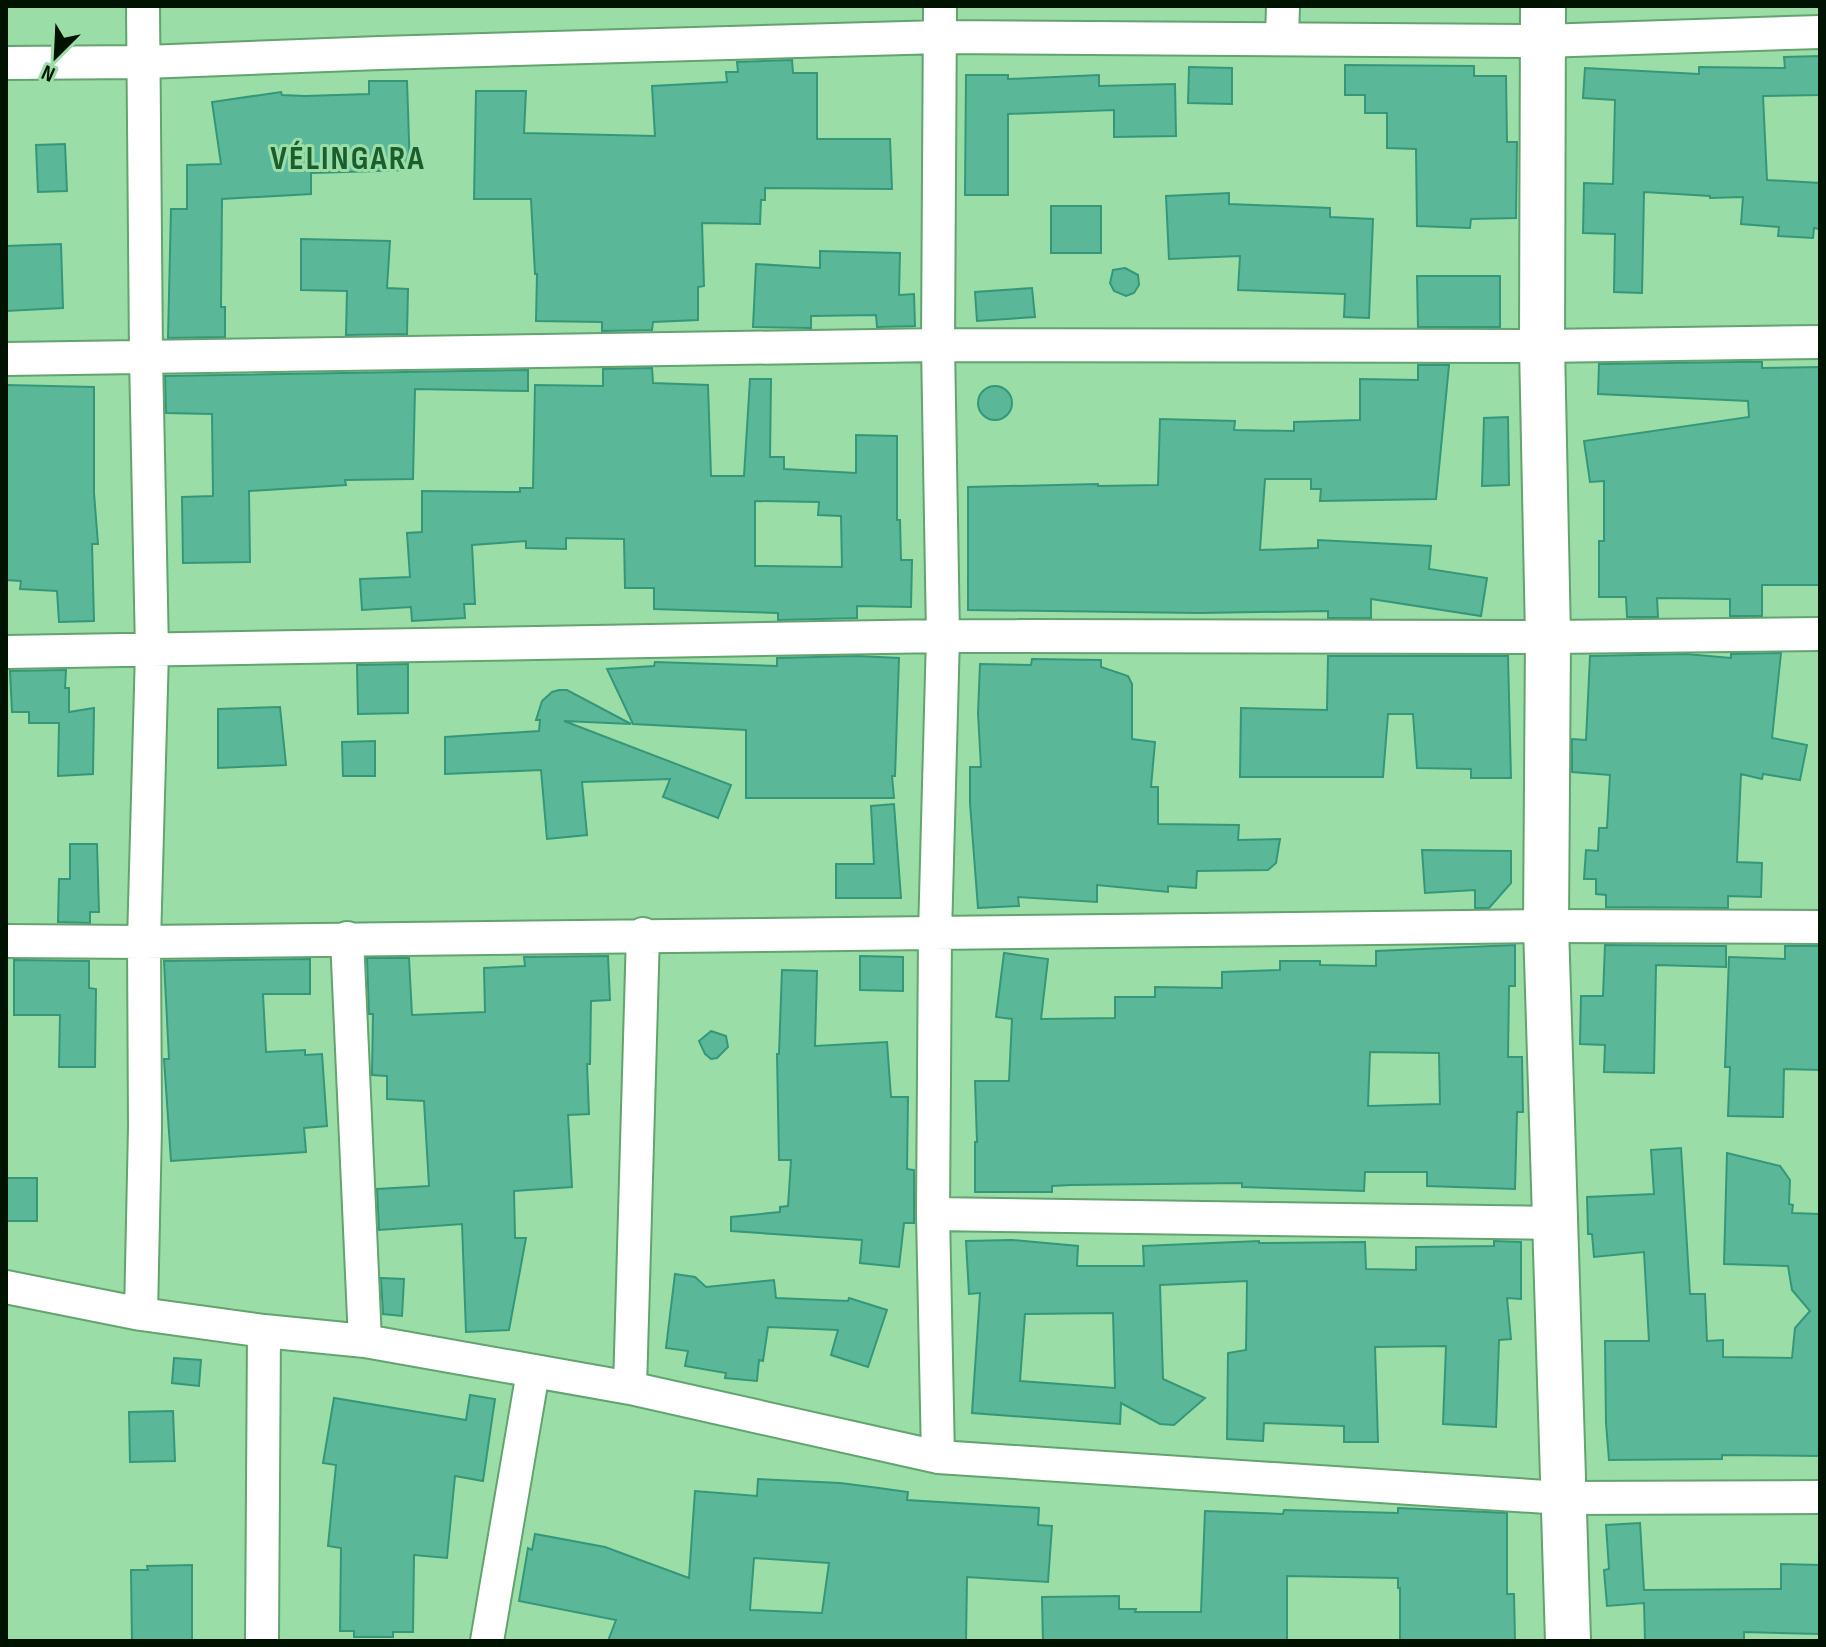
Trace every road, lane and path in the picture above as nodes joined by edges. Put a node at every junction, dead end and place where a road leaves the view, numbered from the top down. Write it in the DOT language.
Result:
graph roads {
  1 [pos="143,6"];
  2 [pos="1283,6"];
  3 [pos="940,22"];
  4 [pos="1542,24"];
  5 [pos="1820,32"];
  6 [pos="1282,38"];
  7 [pos="145,62"];
  8 [pos="6,63"];
  9 [pos="1820,342"];
  10 [pos="938,345"];
  11 [pos="1542,346"];
  12 [pos="146,356"];
  13 [pos="6,359"];
  14 [pos="1820,634"];
  15 [pos="943,636"];
  16 [pos="1548,637"];
  17 [pos="152,651"];
  18 [pos="6,652"];
  19 [pos="1546,926"];
  20 [pos="1820,927"];
  21 [pos="643,934"];
  22 [pos="935,934"];
  23 [pos="347,938"];
  24 [pos="6,941"];
  25 [pos="144,942"];
  26 [pos="933,1214"];
  27 [pos="1554,1223"];
  28 [pos="6,1287"];
  29 [pos="141,1314"];
  30 [pos="264,1331"];
  31 [pos="365,1341"];
  32 [pos="533,1372"];
  33 [pos="630,1388"];
  34 [pos="938,1457"];
  35 [pos="1820,1497"];
  36 [pos="1562,1498"];
  37 [pos="262,1641"];
  38 [pos="487,1641"];
  39 [pos="1568,1641"];
  1 -- 7 [label="street"];
  2 -- 6 [label="street"];
  3 -- 6 [label="street"];
  3 -- 7 [label="street"];
  3 -- 10 [label="street"];
  4 -- 5 [label="street"];
  4 -- 6 [label="street"];
  4 -- 11 [label="highway"];
  7 -- 8 [label="street"];
  7 -- 12 [label="street"];
  9 -- 11 [label="street"];
  10 -- 11 [label="street"];
  10 -- 12 [label="street"];
  10 -- 15 [label="street"];
  11 -- 16 [label="highway"];
  12 -- 13 [label="street"];
  12 -- 17 [label="street"];
  14 -- 16 [label="street"];
  15 -- 16 [label="street"];
  15 -- 17 [label="street"];
  15 -- 22 [label="street"];
  16 -- 19 [label="highway"];
  17 -- 18 [label="street"];
  17 -- 25 [label="street"];
  19 -- 20 [label="street"];
  19 -- 22 [label="street"];
  19 -- 27 [label="highway"];
  21 -- 22 [label="street"];
  21 -- 23 [label="street"];
  21 -- 33 [label="street"];
  22 -- 26 [label="street"];
  23 -- 25 [label="street"];
  23 -- 31 [label="street"];
  24 -- 25 [label="street"];
  25 -- 29 [label="street"];
  26 -- 27 [label="street"];
  26 -- 34 [label="street"];
  27 -- 36 [label="highway"];
  28 -- 29 [label="street"];
  29 -- 30 [label="street"];
  30 -- 31 [label="street"];
  30 -- 37 [label="street"];
  31 -- 32 [label="street"];
  32 -- 33 [label="street"];
  32 -- 38 [label="street"];
  33 -- 34 [label="street"];
  34 -- 36 [label="street"];
  35 -- 36 [label="street"];
  36 -- 39 [label="highway"];
}
